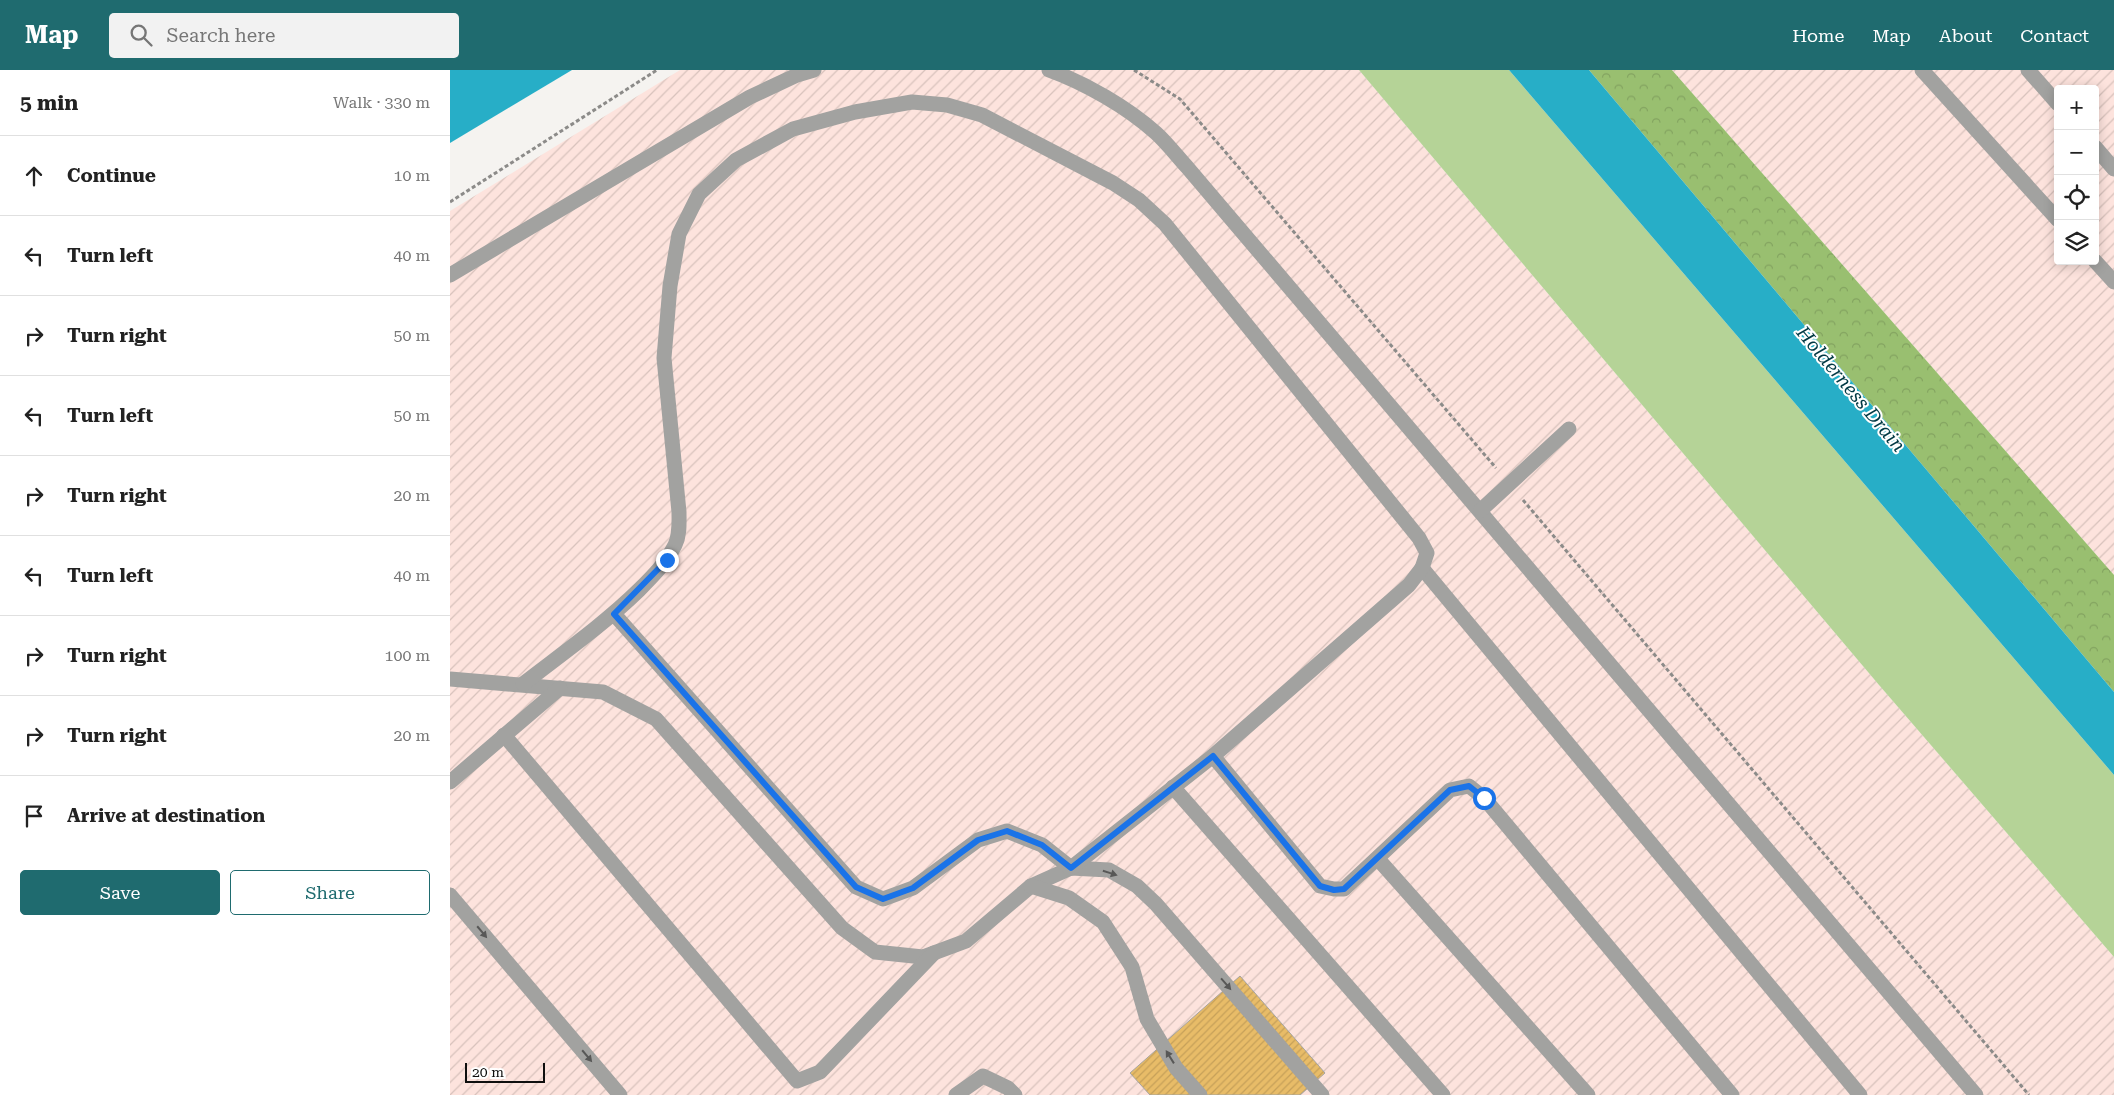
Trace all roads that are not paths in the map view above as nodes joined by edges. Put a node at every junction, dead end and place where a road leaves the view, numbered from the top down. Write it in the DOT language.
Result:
graph roads {
  1 [pos="814,70"];
  2 [pos="1049,70"];
  3 [pos="1922,70"];
  4 [pos="2028,70"];
  5 [pos="2054,99"];
  6 [pos="2099,152"];
  7 [pos="2114,169"];
  8 [pos="2054,216"];
  9 [pos="2099,265"];
  10 [pos="450,274"];
  11 [pos="2114,282"];
  12 [pos="1569,429"];
  13 [pos="1481,510"];
  14 [pos="1422,568"];
  15 [pos="614,614"];
  16 [pos="450,679"];
  17 [pos="523,684"];
  18 [pos="560,688"];
  19 [pos="504,736"];
  20 [pos="1213,756"];
  21 [pos="450,782"];
  22 [pos="1173,787"];
  23 [pos="1378,859"];
  24 [pos="1071,868"];
  25 [pos="1031,886"];
  26 [pos="450,895"];
  27 [pos="934,953"];
  28 [pos="620,1095"];
  29 [pos="956,1095"];
  30 [pos="1015,1095"];
  31 [pos="1200,1095"];
  32 [pos="1322,1095"];
  33 [pos="1443,1095"];
  34 [pos="1588,1095"];
  35 [pos="1732,1095"];
  36 [pos="1860,1095"];
  37 [pos="1976,1095"];
  1 -- 10 [label="street"];
  2 -- 13 [label="street"];
  3 -- 8 [label="street"];
  4 -- 5 [label="street"];
  6 -- 7 [label="street"];
  9 -- 11 [label="street"];
  12 -- 13 [label="street"];
  13 -- 37 [label="street"];
  14 -- 15 [label="street"];
  14 -- 20 [label="street"];
  14 -- 36 [label="street"];
  15 -- 17 [label="street"];
  15 -- 24 [label="street"];
  16 -- 17 [label="street"];
  17 -- 18 [label="street"];
  18 -- 19 [label="street"];
  18 -- 27 [label="street"];
  19 -- 21 [label="street"];
  19 -- 27 [label="street"];
  20 -- 22 [label="street"];
  20 -- 23 [label="street"];
  22 -- 24 [label="street"];
  22 -- 33 [label="street"];
  23 -- 34 [label="street"];
  23 -- 35 [label="street"];
  24 -- 25 [label="street"];
  24 -- 32 [label="street, one-way"];
  25 -- 27 [label="street"];
  31 -- 25 [label="street, one-way"];
  26 -- 28 [label="street, one-way"];
  29 -- 30 [label="street"];
}
